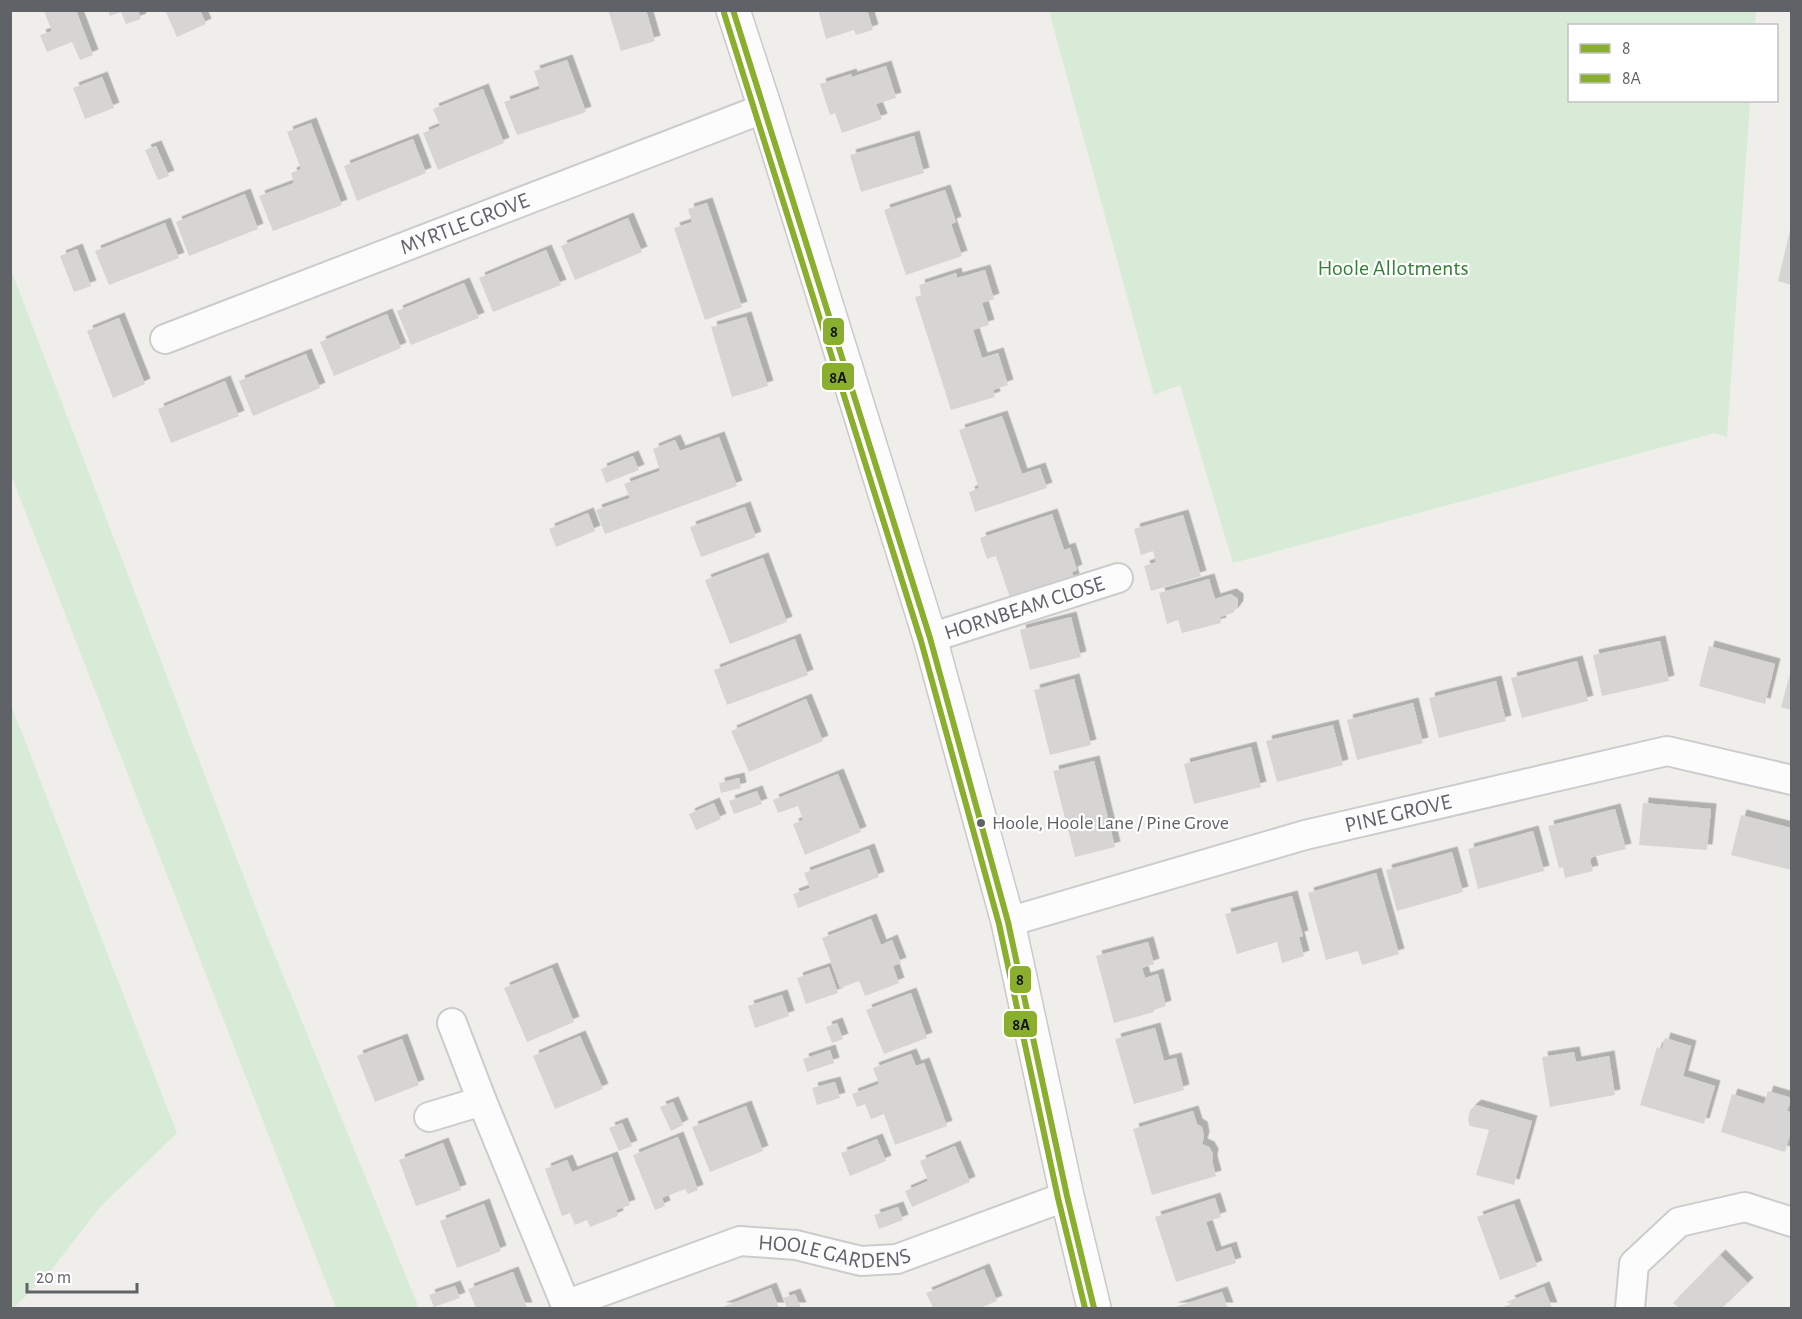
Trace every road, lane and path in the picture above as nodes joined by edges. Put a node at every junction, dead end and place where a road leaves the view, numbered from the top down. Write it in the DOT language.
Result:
graph roads {
  1 [pos="733,10"];
  2 [pos="765,108"];
  3 [pos="165,339"];
  4 [pos="1118,578"];
  5 [pos="930,638"];
  6 [pos="1791,780"];
  7 [pos="1008,921"];
  8 [pos="452,1023"];
  9 [pos="482,1101"];
  10 [pos="429,1117"];
  11 [pos="1067,1196"];
  12 [pos="1791,1222"];
  13 [pos="566,1307"];
  14 [pos="1094,1308"];
  15 [pos="1630,1308"];
  1 -- 2 [label="street"];
  2 -- 3 [label="street, MYRTLE GROVE"];
  2 -- 5 [label="street"];
  4 -- 5 [label="street, HORNBEAM CLOSE"];
  5 -- 7 [label="street"];
  6 -- 7 [label="street, PINE GROVE"];
  7 -- 11 [label="street"];
  8 -- 9 [label="street, HOOLE GARDENS"];
  9 -- 10 [label="street"];
  9 -- 13 [label="street, HOOLE GARDENS"];
  11 -- 13 [label="street, HOOLE GARDENS"];
  11 -- 14 [label="street"];
  12 -- 15 [label="street"];
}
